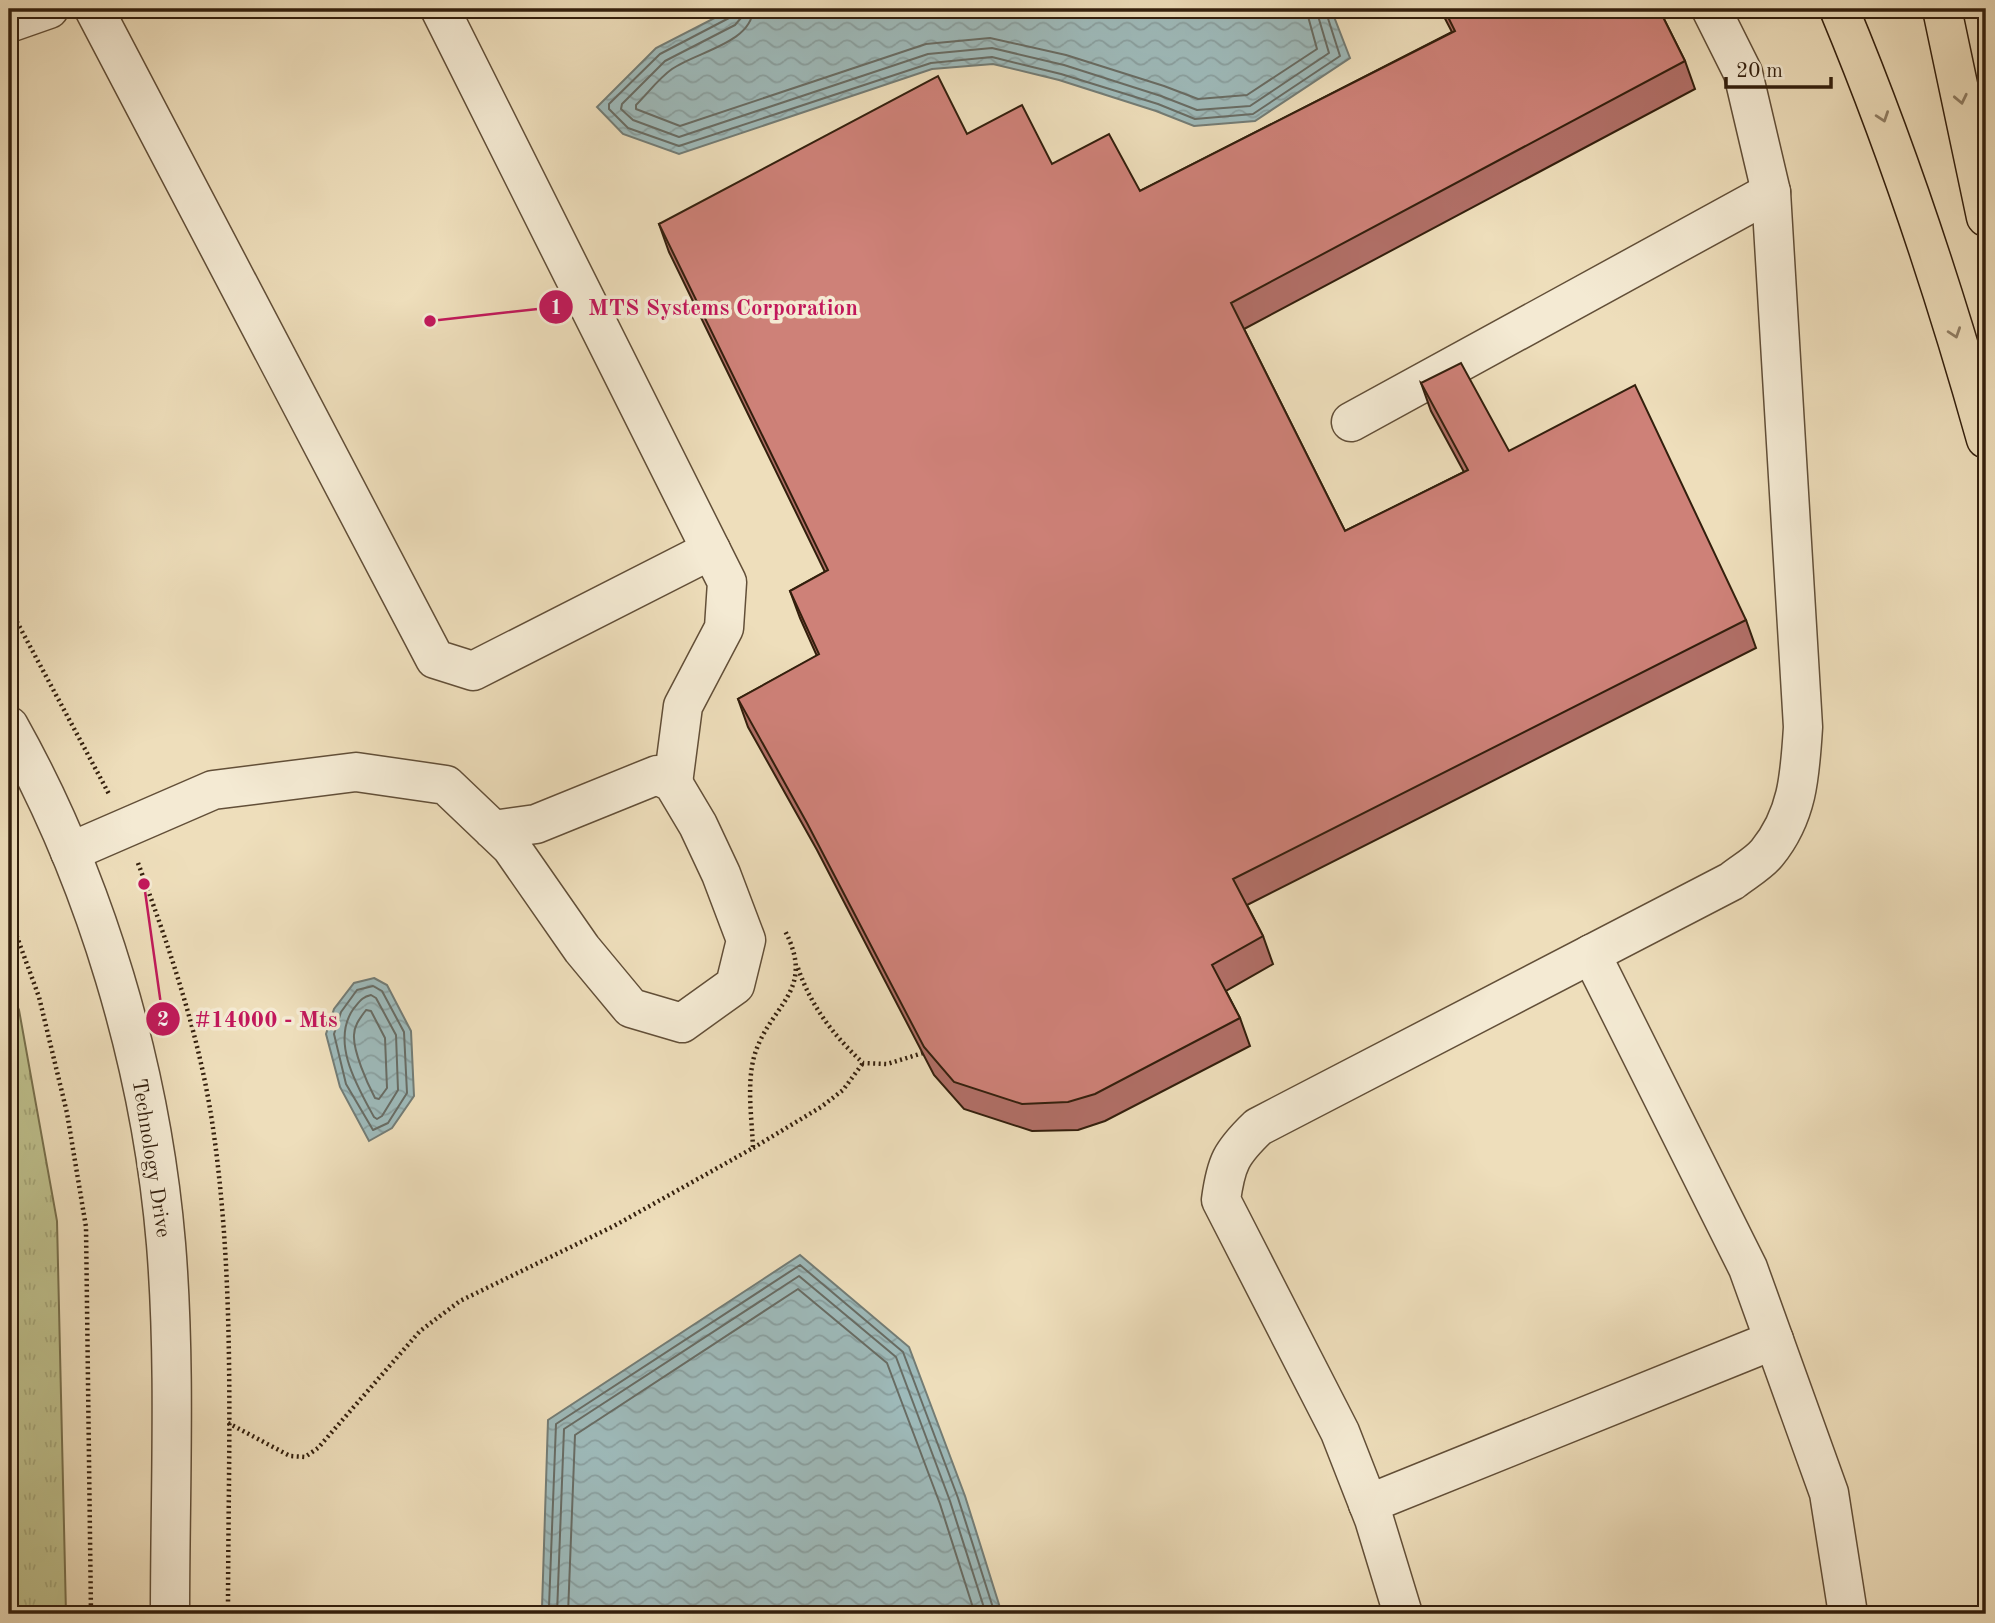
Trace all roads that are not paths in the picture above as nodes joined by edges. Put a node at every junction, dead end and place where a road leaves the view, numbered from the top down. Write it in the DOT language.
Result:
graph roads {
  1 [pos="49,9"];
  2 [pos="94,9"];
  3 [pos="440,9"];
  4 [pos="1712,9"];
  5 [pos="1839,9"];
  6 [pos="1942,9"];
  7 [pos="9,23"];
  8 [pos="1771,192"];
  9 [pos="1986,217"];
  10 [pos="1351,422"];
  11 [pos="1986,439"];
  12 [pos="711,550"];
  13 [pos="9,726"];
  14 [pos="673,783"];
  15 [pos="493,830"];
  16 [pos="70,852"];
  17 [pos="1591,954"];
  18 [pos="1774,1340"];
  19 [pos="1368,1504"];
  20 [pos="170,1614"];
  21 [pos="1403,1614"];
  22 [pos="1848,1614"];
  1 -- 7 [label="street"];
  2 -- 12 [label="street"];
  3 -- 12 [label="street"];
  4 -- 8 [label="street"];
  5 -- 11 [label="highway, one-way"];
  6 -- 9 [label="highway, one-way"];
  8 -- 10 [label="street"];
  8 -- 17 [label="street"];
  12 -- 14 [label="street"];
  13 -- 16 [label="street, Technology Drive"];
  14 -- 15 [label="street"];
  14 -- 15 [label="street"];
  15 -- 16 [label="street"];
  16 -- 20 [label="street, Technology Drive"];
  17 -- 18 [label="street"];
  17 -- 19 [label="street"];
  18 -- 19 [label="street"];
  18 -- 22 [label="street"];
  19 -- 21 [label="street"];
}
